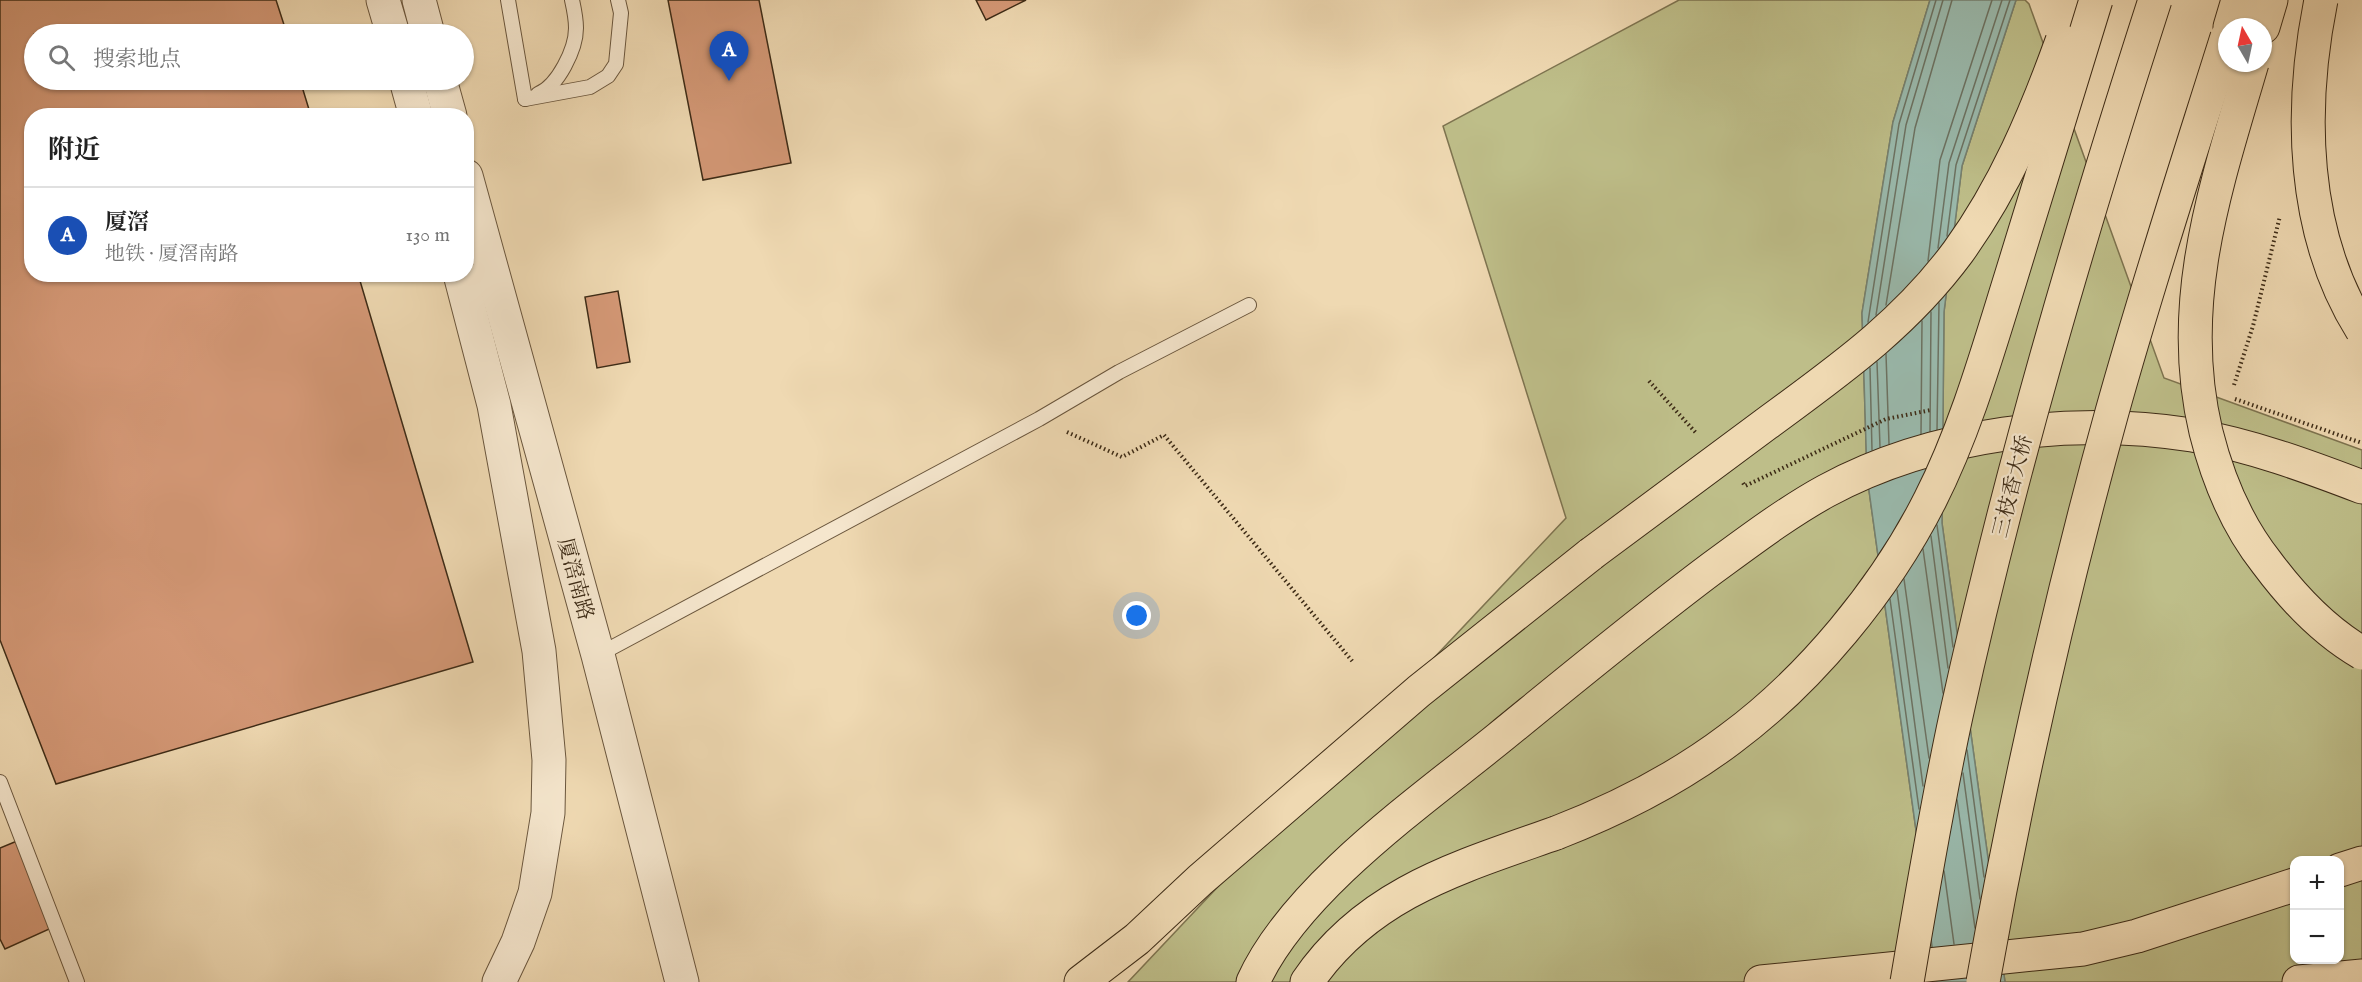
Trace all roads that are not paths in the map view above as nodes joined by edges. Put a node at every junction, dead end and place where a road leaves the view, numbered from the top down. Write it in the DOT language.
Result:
graph roads {
  1 [pos="383,0"];
  2 [pos="418,0"];
  3 [pos="508,0"];
  4 [pos="572,0"];
  5 [pos="618,0"];
  6 [pos="2077,0"];
  7 [pos="2096,0"];
  8 [pos="2155,0"];
  9 [pos="2238,0"];
  10 [pos="2271,0"];
  11 [pos="2321,0"];
  12 [pos="2233,18"];
  13 [pos="2266,18"];
  14 [pos="390,24"];
  15 [pos="425,24"];
  16 [pos="2218,66"];
  17 [pos="2249,72"];
  18 [pos="409,90"];
  19 [pos="443,90"];
  20 [pos="525,99"];
  21 [pos="414,108"];
  22 [pos="448,108"];
  23 [pos="474,205"];
  24 [pos="462,282"];
  25 [pos="1249,305"];
  26 [pos="2362,330"];
  27 [pos="2362,487"];
  28 [pos="2362,653"];
  29 [pos="598,656"];
  30 [pos="0,782"];
  31 [pos="2362,863"];
  32 [pos="2344,869"];
  33 [pos="2290,887"];
  34 [pos="2362,976"];
  35 [pos="77,982"];
  36 [pos="499,982"];
  37 [pos="682,982"];
  38 [pos="1081,982"];
  39 [pos="1253,982"];
  40 [pos="1308,982"];
  41 [pos="1761,982"];
  42 [pos="1907,982"];
  43 [pos="1983,982"];
  44 [pos="2299,982"];
  1 -- 14 [label="street"];
  2 -- 15 [label="street"];
  3 -- 20 [label="lane"];
  4 -- 20 [label="lane"];
  5 -- 20 [label="lane"];
  6 -- 38 [label="main road, bridge"];
  7 -- 40 [label="main road, bridge"];
  8 -- 42 [label="main road, 三枝香大桥, bridge"];
  9 -- 12 [label="main road"];
  10 -- 13 [label="main road"];
  11 -- 26 [label="main road, bridge"];
  16 -- 43 [label="main road, bridge"];
  17 -- 28 [label="main road, bridge"];
  18 -- 21 [label="street"];
  19 -- 22 [label="street"];
  23 -- 29 [label="street, 厦滘南路"];
  24 -- 36 [label="street"];
  25 -- 29 [label="lane"];
  27 -- 39 [label="main road"];
  29 -- 37 [label="street, 厦滘南路"];
  30 -- 35 [label="lane"];
  31 -- 32 [label="main road"];
  33 -- 41 [label="main road, bridge"];
  34 -- 44 [label="main road"];
}
